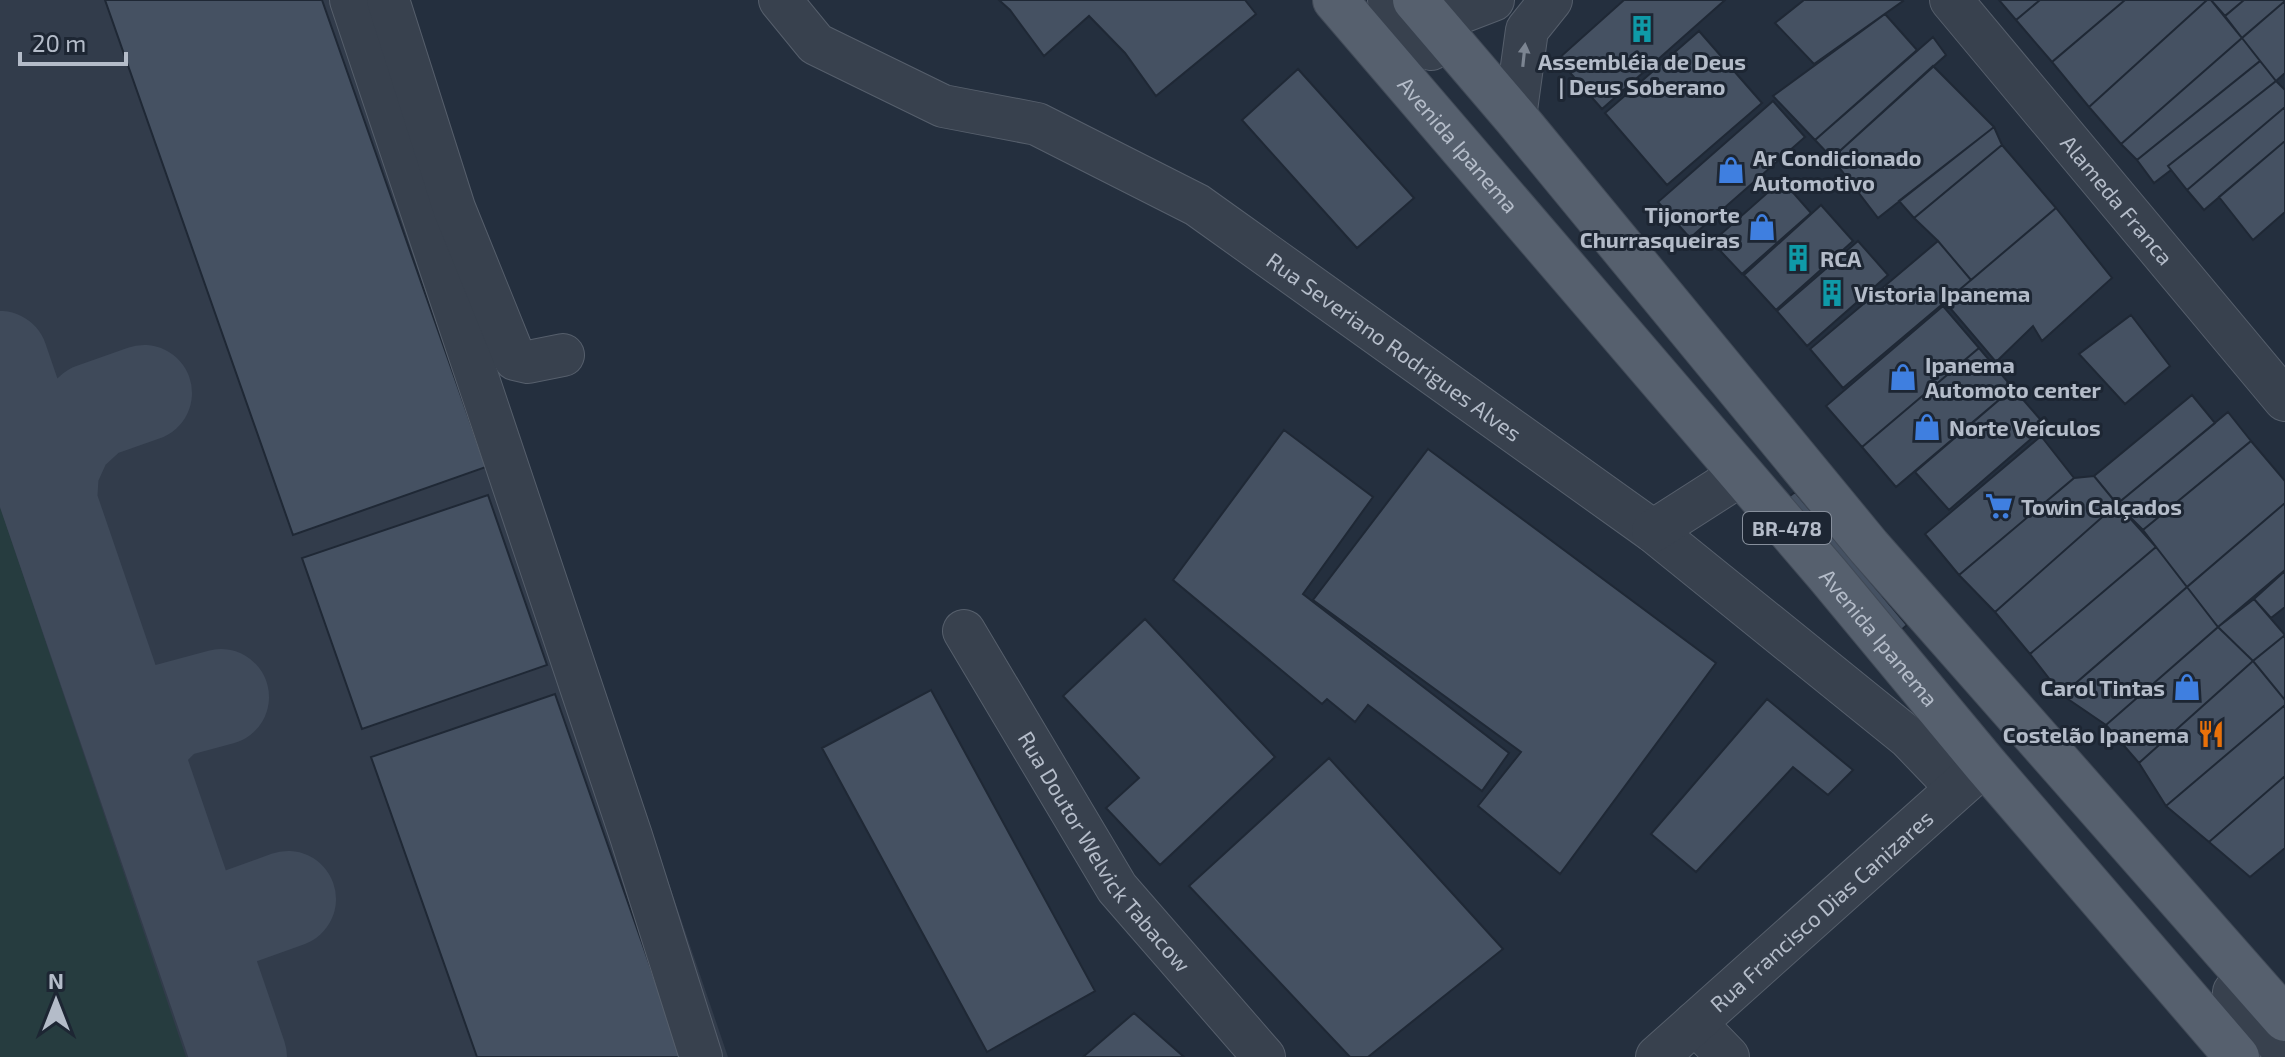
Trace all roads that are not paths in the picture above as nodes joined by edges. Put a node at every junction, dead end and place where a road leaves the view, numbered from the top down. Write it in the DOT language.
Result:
graph roads {
  1 [pos="351,0"];
  2 [pos="388,0"];
  3 [pos="780,0"];
  4 [pos="1335,0"];
  5 [pos="1348,0"];
  6 [pos="1493,0"];
  7 [pos="1551,0"];
  8 [pos="1951,0"];
  9 [pos="1408,2"];
  10 [pos="1515,117"];
  11 [pos="563,355"];
  12 [pos="2285,400"];
  13 [pos="1742,474"];
  14 [pos="1653,531"];
  15 [pos="964,631"];
  16 [pos="1971,776"];
  17 [pos="2285,1019"];
  18 [pos="1695,1023"];
  19 [pos="2285,1052"];
  20 [pos="701,1057"];
  21 [pos="1264,1057"];
  22 [pos="1657,1057"];
  23 [pos="1728,1057"];
  24 [pos="2237,1057"];
  25 [pos="2253,1057"];
  1 -- 20 [label="street"];
  2 -- 11 [label="street"];
  3 -- 14 [label="street, Rua Severiano Rodrigues Alves"];
  4 -- 13 [label="main road, Avenida Ipanema / BR-478"];
  5 -- 25 [label="street"];
  6 -- 9 [label="street"];
  10 -- 7 [label="street, one-way"];
  8 -- 12 [label="street, Alameda Franca"];
  9 -- 10 [label="main road, BR-478"];
  9 -- 19 [label="street"];
  10 -- 17 [label="main road, BR-478"];
  13 -- 14 [label="street"];
  13 -- 16 [label="main road, Avenida Ipanema / BR-478"];
  14 -- 16 [label="street, Rua Severiano Rodrigues Alves"];
  15 -- 21 [label="street, Rua Doutor Welvick Tabacow"];
  16 -- 18 [label="street, Rua Francisco Dias Canizares"];
  16 -- 24 [label="main road, Avenida Ipanema / BR-478"];
  18 -- 22 [label="street, Rua Francisco Dias Canizares"];
  18 -- 23 [label="street"];
}
